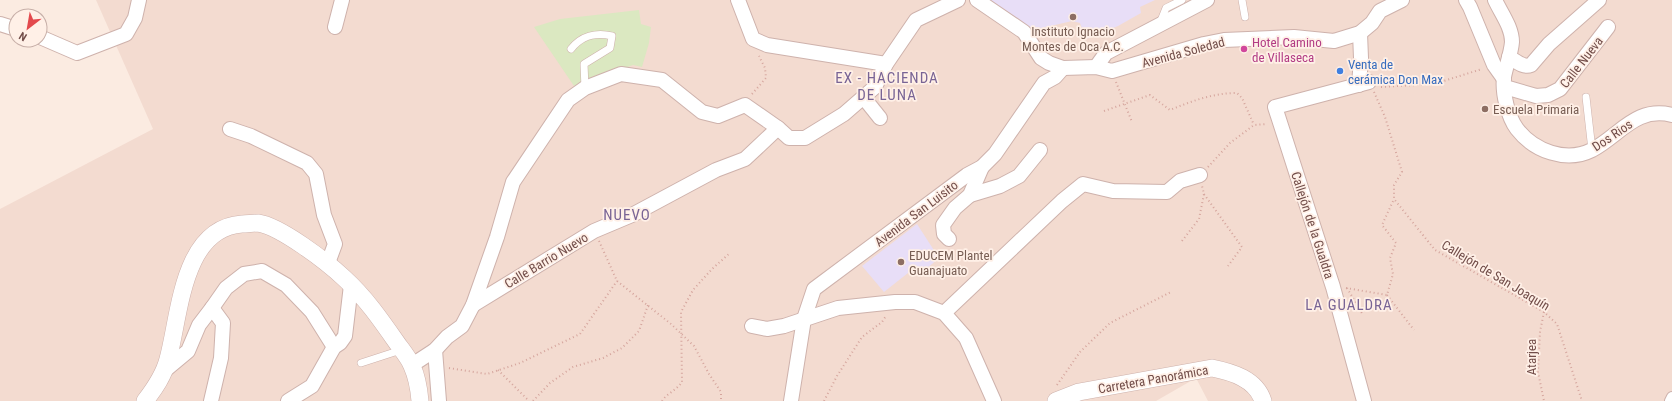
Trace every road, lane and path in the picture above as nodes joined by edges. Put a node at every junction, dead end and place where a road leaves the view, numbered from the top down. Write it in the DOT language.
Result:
graph roads {
  1 [pos="139,0"];
  2 [pos="342,0"];
  3 [pos="738,0"];
  4 [pos="958,0"];
  5 [pos="976,0"];
  6 [pos="1182,0"];
  7 [pos="1207,0"];
  8 [pos="1242,0"];
  9 [pos="1402,0"];
  10 [pos="1466,0"];
  11 [pos="1495,0"];
  12 [pos="1599,0"];
  13 [pos="1245,17"];
  14 [pos="1160,25"];
  15 [pos="335,27"];
  16 [pos="1608,27"];
  17 [pos="1360,33"];
  18 [pos="752,39"];
  19 [pos="48,40"];
  20 [pos="570,49"];
  21 [pos="1509,57"];
  22 [pos="886,64"];
  23 [pos="1494,64"];
  24 [pos="1096,66"];
  25 [pos="1063,68"];
  26 [pos="1112,71"];
  27 [pos="1504,83"];
  28 [pos="1364,84"];
  29 [pos="585,88"];
  30 [pos="1586,97"];
  31 [pos="864,98"];
  32 [pos="1125,104"];
  33 [pos="745,106"];
  34 [pos="1104,111"];
  35 [pos="1672,115"];
  36 [pos="880,118"];
  37 [pos="1279,121"];
  38 [pos="1132,122"];
  39 [pos="1254,125"];
  40 [pos="778,128"];
  41 [pos="230,129"];
  42 [pos="1040,150"];
  43 [pos="1592,150"];
  44 [pos="982,167"];
  45 [pos="1205,170"];
  46 [pos="1204,194"];
  47 [pos="970,195"];
  48 [pos="1394,199"];
  49 [pos="594,231"];
  50 [pos="949,239"];
  51 [pos="1182,241"];
  52 [pos="730,253"];
  53 [pos="328,263"];
  54 [pos="1228,266"];
  55 [pos="617,281"];
  56 [pos="351,285"];
  57 [pos="1340,287"];
  58 [pos="1171,292"];
  59 [pos="1387,295"];
  60 [pos="895,302"];
  61 [pos="473,305"];
  62 [pos="648,305"];
  63 [pos="212,308"];
  64 [pos="1544,312"];
  65 [pos="944,313"];
  66 [pos="1363,315"];
  67 [pos="804,319"];
  68 [pos="752,326"];
  69 [pos="1414,330"];
  70 [pos="682,334"];
  71 [pos="334,347"];
  72 [pos="402,350"];
  73 [pos="435,350"];
  74 [pos="361,363"];
  75 [pos="412,365"];
  76 [pos="436,366"];
  77 [pos="498,370"];
  78 [pos="164,371"];
  79 [pos="1055,395"];
  80 [pos="1672,397"];
  81 [pos="145,401"];
  82 [pos="211,401"];
  83 [pos="288,401"];
  84 [pos="420,401"];
  85 [pos="439,401"];
  86 [pos="529,401"];
  87 [pos="534,401"];
  88 [pos="662,401"];
  89 [pos="721,401"];
  90 [pos="791,401"];
  91 [pos="824,401"];
  92 [pos="994,401"];
  93 [pos="1263,401"];
  94 [pos="1364,401"];
  95 [pos="1544,401"];
  96 [pos="1582,401"];
  97 [pos="1670,401"];
  1 -- 19 [label="street"];
  2 -- 15 [label="street"];
  3 -- 18 [label="street"];
  4 -- 22 [label="street"];
  5 -- 25 [label="street"];
  6 -- 14 [label="lane"];
  7 -- 14 [label="street"];
  8 -- 13 [label="lane"];
  9 -- 17 [label="street, Avenida Soledad"];
  10 -- 23 [label="street"];
  11 -- 21 [label="street"];
  12 -- 21 [label="street"];
  14 -- 24 [label="street"];
  16 -- 27 [label="street, Calle Nueva"];
  17 -- 26 [label="street, Avenida Soledad"];
  17 -- 28 [label="street"];
  18 -- 22 [label="street"];
  18 -- 33 [label="path"];
  20 -- 29 [label="lane"];
  21 -- 27 [label="street"];
  22 -- 31 [label="street"];
  23 -- 27 [label="street"];
  23 -- 28 [label="path"];
  24 -- 25 [label="street"];
  24 -- 26 [label="street"];
  25 -- 44 [label="street, Avenida San Luisito"];
  26 -- 32 [label="path"];
  27 -- 43 [label="street, Dos Rios"];
  28 -- 37 [label="street"];
  28 -- 48 [label="path"];
  29 -- 33 [label="street"];
  29 -- 61 [label="street"];
  30 -- 43 [label="lane"];
  31 -- 36 [label="street"];
  31 -- 40 [label="street"];
  32 -- 34 [label="path"];
  32 -- 38 [label="path"];
  32 -- 39 [label="path"];
  33 -- 40 [label="street"];
  35 -- 43 [label="street, Dos Rios"];
  37 -- 39 [label="path"];
  37 -- 57 [label="street, Callejón de la Gualdra"];
  39 -- 45 [label="path"];
  40 -- 49 [label="street, Calle Barrio Nuevo"];
  41 -- 53 [label="street"];
  42 -- 47 [label="street"];
  44 -- 47 [label="street"];
  44 -- 67 [label="street, Avenida San Luisito"];
  45 -- 46 [label="path"];
  45 -- 65 [label="street"];
  46 -- 51 [label="path"];
  46 -- 54 [label="path"];
  47 -- 50 [label="street"];
  48 -- 59 [label="path"];
  48 -- 64 [label="path, Callejón de San Joaquín"];
  49 -- 55 [label="path"];
  49 -- 61 [label="street, Calle Barrio Nuevo"];
  52 -- 70 [label="path"];
  53 -- 56 [label="street"];
  53 -- 78 [label="street"];
  55 -- 62 [label="path"];
  55 -- 77 [label="path"];
  56 -- 71 [label="street"];
  56 -- 72 [label="street"];
  57 -- 59 [label="path"];
  57 -- 66 [label="path"];
  57 -- 94 [label="street, Callejón de la Gualdra"];
  58 -- 79 [label="path"];
  59 -- 69 [label="path"];
  60 -- 65 [label="street"];
  60 -- 67 [label="street"];
  60 -- 91 [label="path"];
  61 -- 73 [label="street"];
  62 -- 70 [label="path"];
  62 -- 87 [label="path"];
  63 -- 71 [label="street"];
  63 -- 78 [label="street"];
  63 -- 82 [label="street"];
  64 -- 95 [label="path, Atarjea"];
  64 -- 96 [label="path, Callejón de San Joaquín"];
  65 -- 92 [label="street"];
  67 -- 68 [label="street"];
  67 -- 90 [label="street, Avenida San Luisito"];
  70 -- 88 [label="path"];
  70 -- 89 [label="path"];
  71 -- 83 [label="street"];
  72 -- 74 [label="lane"];
  72 -- 75 [label="street"];
  73 -- 75 [label="street"];
  73 -- 76 [label="street"];
  75 -- 84 [label="street"];
  76 -- 77 [label="path"];
  76 -- 85 [label="street"];
  77 -- 86 [label="path"];
  78 -- 81 [label="street"];
  79 -- 93 [label="street, Carretera Panorámica"];
  80 -- 97 [label="street"];
}
